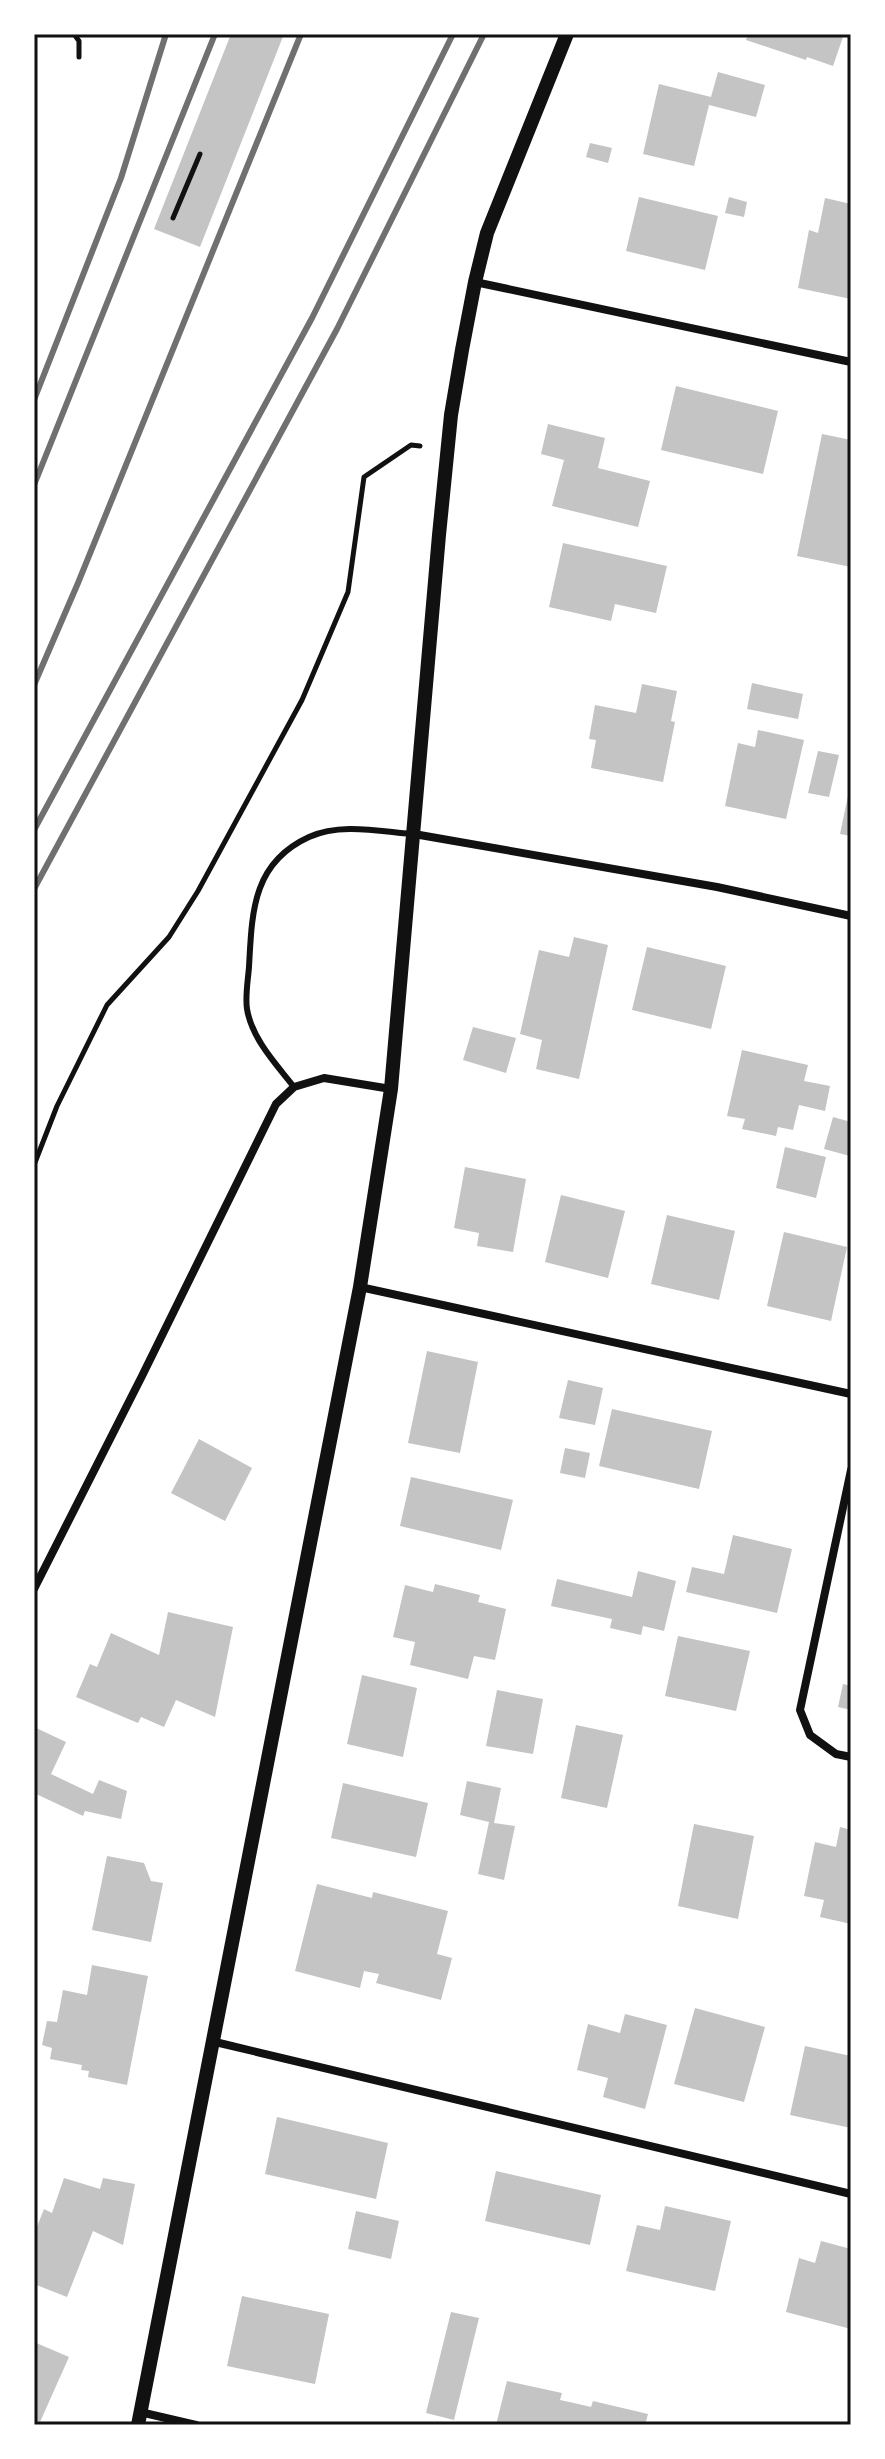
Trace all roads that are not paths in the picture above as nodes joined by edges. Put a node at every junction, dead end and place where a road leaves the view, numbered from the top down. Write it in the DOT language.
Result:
graph roads {
  1 [pos="567,34"];
  2 [pos="475,282"];
  3 [pos="851,362"];
  4 [pos="414,834"];
  5 [pos="851,916"];
  6 [pos="294,1087"];
  7 [pos="391,1089"];
  8 [pos="360,1287"];
  9 [pos="851,1394"];
  10 [pos="851,1470"];
  11 [pos="34,1589"];
  12 [pos="851,1757"];
  13 [pos="211,2041"];
  14 [pos="851,2194"];
  15 [pos="139,2418"];
  16 [pos="196,2425"];
  1 -- 2 [label="street"];
  2 -- 3 [label="street"];
  2 -- 4 [label="street"];
  4 -- 5 [label="street"];
  4 -- 6 [label="lane"];
  4 -- 7 [label="street"];
  6 -- 7 [label="street"];
  6 -- 11 [label="street"];
  7 -- 8 [label="street"];
  8 -- 9 [label="street"];
  8 -- 13 [label="street"];
  10 -- 12 [label="street"];
  13 -- 14 [label="street"];
  13 -- 15 [label="street"];
  15 -- 16 [label="street"];
}
